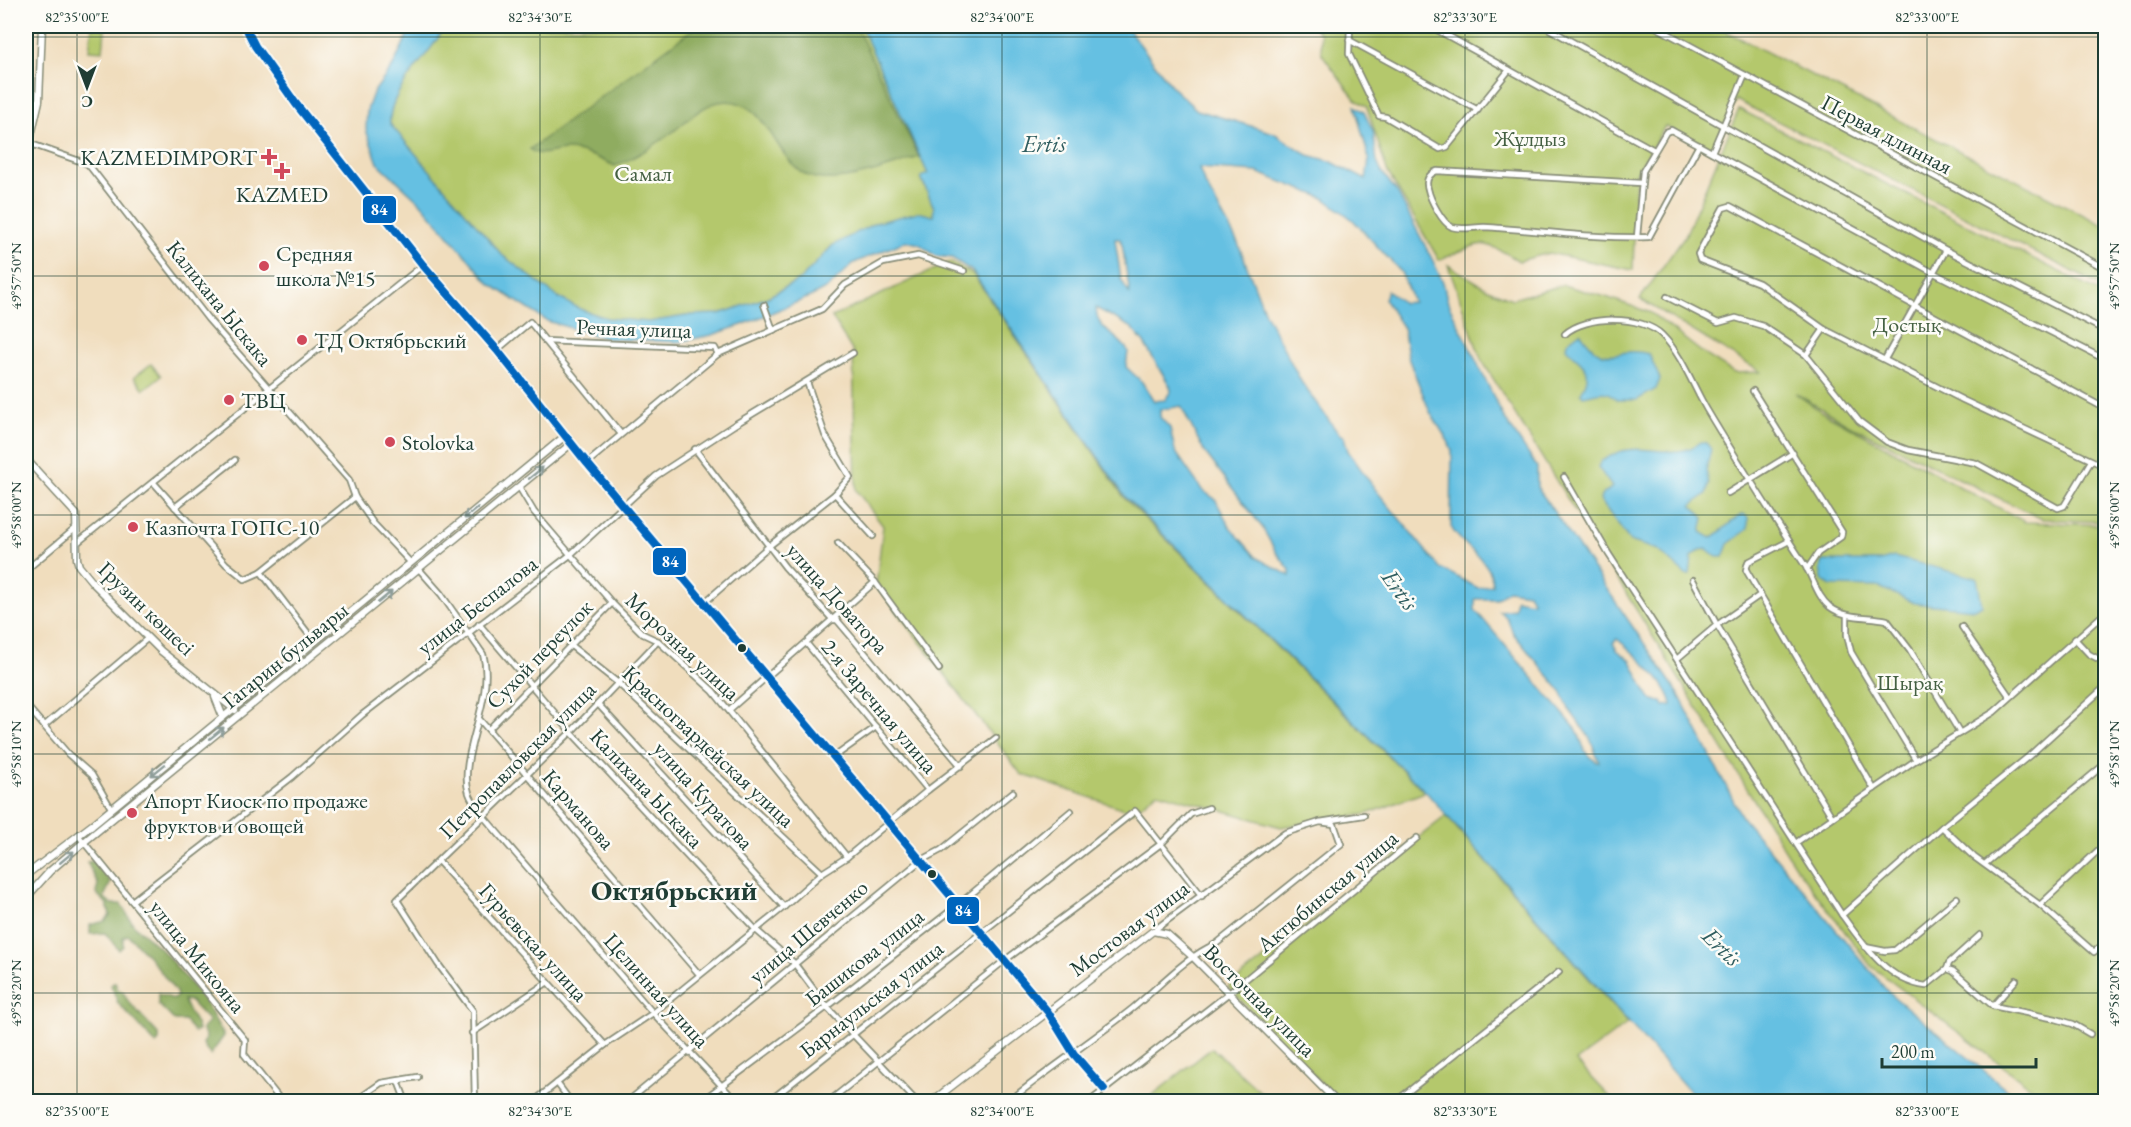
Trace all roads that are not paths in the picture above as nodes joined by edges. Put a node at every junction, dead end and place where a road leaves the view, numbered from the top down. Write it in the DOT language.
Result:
graph roads {
  1 [pos="42,26"];
  2 [pos="245,26"];
  3 [pos="1350,26"];
  4 [pos="1430,26"];
  5 [pos="1544,26"];
  6 [pos="1654,26"];
  7 [pos="1348,40"];
  8 [pos="1509,70"];
  9 [pos="1745,75"];
  10 [pos="1478,110"];
  11 [pos="1724,128"];
  12 [pos="31,144"];
  13 [pos="1699,145"];
  14 [pos="1654,150"];
  15 [pos="1712,152"];
  16 [pos="26,157"];
  17 [pos="1641,183"];
  18 [pos="1637,237"];
  19 [pos="1946,250"];
  20 [pos="423,266"];
  21 [pos="2106,269"];
  22 [pos="964,271"];
  23 [pos="1934,273"];
  24 [pos="1666,297"];
  25 [pos="764,305"];
  26 [pos="1915,306"];
  27 [pos="1824,329"];
  28 [pos="774,330"];
  29 [pos="2106,332"];
  30 [pos="1565,334"];
  31 [pos="545,341"];
  32 [pos="497,350"];
  33 [pos="853,353"];
  34 [pos="718,354"];
  35 [pos="1806,355"];
  36 [pos="1885,359"];
  37 [pos="2106,360"];
  38 [pos="807,382"];
  39 [pos="269,391"];
  40 [pos="1753,391"];
  41 [pos="2106,409"];
  42 [pos="621,434"];
  43 [pos="565,436"];
  44 [pos="572,444"];
  45 [pos="695,449"];
  46 [pos="1793,453"];
  47 [pos="26,459"];
  48 [pos="235,460"];
  49 [pos="2091,461"];
  50 [pos="587,463"];
  51 [pos="2106,467"];
  52 [pos="1564,477"];
  53 [pos="1749,480"];
  54 [pos="154,483"];
  55 [pos="519,487"];
  56 [pos="1728,493"];
  57 [pos="835,494"];
  58 [pos="355,497"];
  59 [pos="624,504"];
  60 [pos="175,507"];
  61 [pos="76,528"];
  62 [pos="873,536"];
  63 [pos="1789,541"];
  64 [pos="77,543"];
  65 [pos="838,543"];
  66 [pos="769,546"];
  67 [pos="570,555"];
  68 [pos="411,563"];
  69 [pos="419,569"];
  70 [pos="1807,569"];
  71 [pos="26,570"];
  72 [pos="261,572"];
  73 [pos="1693,579"];
  74 [pos="875,582"];
  75 [pos="1760,595"];
  76 [pos="705,602"];
  77 [pos="612,603"];
  78 [pos="2106,612"];
  79 [pos="1847,615"];
  80 [pos="833,620"];
  81 [pos="479,624"];
  82 [pos="1717,625"];
  83 [pos="1962,627"];
  84 [pos="468,633"];
  85 [pos="148,638"];
  86 [pos="2075,639"];
  87 [pos="314,641"];
  88 [pos="658,641"];
  89 [pos="807,644"];
  90 [pos="570,645"];
  91 [pos="1678,658"];
  92 [pos="2106,663"];
  93 [pos="939,669"];
  94 [pos="768,676"];
  95 [pos="618,683"];
  96 [pos="531,686"];
  97 [pos="2106,686"];
  98 [pos="212,692"];
  99 [pos="2010,697"];
  100 [pos="598,704"];
  101 [pos="26,705"];
  102 [pos="233,709"];
  103 [pos="729,710"];
  104 [pos="239,714"];
  105 [pos="223,717"];
  106 [pos="480,720"];
  107 [pos="44,726"];
  108 [pos="876,727"];
  109 [pos="489,729"];
  110 [pos="571,732"];
  111 [pos="1960,733"];
  112 [pos="996,738"];
  113 [pos="834,757"];
  114 [pos="1916,760"];
  115 [pos="2106,763"];
  116 [pos="960,766"];
  117 [pos="528,774"];
  118 [pos="1874,789"];
  119 [pos="928,790"];
  120 [pos="1013,792"];
  121 [pos="111,808"];
  122 [pos="1209,808"];
  123 [pos="1071,811"];
  124 [pos="1364,815"];
  125 [pos="1832,817"];
  126 [pos="484,818"];
  127 [pos="888,822"];
  128 [pos="1320,822"];
  129 [pos="1942,827"];
  130 [pos="78,835"];
  131 [pos="1417,838"];
  132 [pos="84,842"];
  133 [pos="1797,842"];
  134 [pos="1162,843"];
  135 [pos="2106,843"];
  136 [pos="847,857"];
  137 [pos="920,861"];
  138 [pos="439,862"];
  139 [pos="1986,863"];
  140 [pos="822,873"];
  141 [pos="26,875"];
  142 [pos="1202,896"];
  143 [pos="26,898"];
  144 [pos="1957,898"];
  145 [pos="132,901"];
  146 [pos="958,905"];
  147 [pos="2040,905"];
  148 [pos="784,907"];
  149 [pos="1842,915"];
  150 [pos="756,930"];
  151 [pos="1153,931"];
  152 [pos="980,934"];
  153 [pos="1980,935"];
  154 [pos="2106,942"];
  155 [pos="1865,947"];
  156 [pos="1194,958"];
  157 [pos="1004,961"];
  158 [pos="794,963"];
  159 [pos="1947,969"];
  160 [pos="1559,972"];
  161 [pos="699,974"];
  162 [pos="2016,980"];
  163 [pos="548,982"];
  164 [pos="1229,993"];
  165 [pos="1993,1006"];
  166 [pos="827,1007"];
  167 [pos="1048,1012"];
  168 [pos="653,1013"];
  169 [pos="472,1032"];
  170 [pos="2090,1034"];
  171 [pos="853,1035"];
  172 [pos="605,1045"];
  173 [pos="689,1052"];
  174 [pos="1074,1053"];
  175 [pos="879,1063"];
  176 [pos="418,1077"];
  177 [pos="399,1081"];
  178 [pos="557,1083"];
  179 [pos="722,1086"];
  180 [pos="1104,1089"];
  181 [pos="1099,1093"];
  182 [pos="282,1101"];
  183 [pos="354,1101"];
  184 [pos="406,1101"];
  185 [pos="475,1101"];
  186 [pos="533,1101"];
  187 [pos="571,1101"];
  188 [pos="627,1101"];
  189 [pos="700,1101"];
  190 [pos="737,1101"];
  191 [pos="768,1101"];
  192 [pos="828,1101"];
  193 [pos="917,1101"];
  194 [pos="931,1101"];
  195 [pos="1008,1101"];
  196 [pos="1089,1101"];
  197 [pos="1097,1101"];
  198 [pos="1337,1101"];
  199 [pos="1395,1101"];
  1 -- 12 [label="main road"];
  2 -- 20 [label="main road"];
  3 -- 7 [label="street"];
  4 -- 8 [label="street"];
  5 -- 11 [label="street"];
  6 -- 9 [label="street, Первая длинная"];
  7 -- 10 [label="street"];
  7 -- 10 [label="street"];
  8 -- 10 [label="street"];
  8 -- 14 [label="street"];
  9 -- 11 [label="street"];
  9 -- 21 [label="street, Первая длинная"];
  11 -- 15 [label="street"];
  11 -- 19 [label="street"];
  12 -- 16 [label="main road"];
  12 -- 39 [label="street, Калихана Ыскака"];
  13 -- 14 [label="street"];
  13 -- 15 [label="street"];
  13 -- 18 [label="street"];
  14 -- 17 [label="street"];
  15 -- 23 [label="street"];
  17 -- 18 [label="street"];
  17 -- 18 [label="street"];
  19 -- 23 [label="street"];
  19 -- 29 [label="street"];
  20 -- 32 [label="main road"];
  20 -- 39 [label="street"];
  22 -- 28 [label="street"];
  23 -- 26 [label="street"];
  23 -- 37 [label="street"];
  24 -- 35 [label="street"];
  25 -- 28 [label="street"];
  26 -- 27 [label="street"];
  26 -- 36 [label="street"];
  26 -- 41 [label="street"];
  27 -- 35 [label="street"];
  27 -- 36 [label="street"];
  28 -- 34 [label="street"];
  30 -- 53 [label="street"];
  31 -- 32 [label="street, Речная улица"];
  31 -- 34 [label="street, Речная улица"];
  31 -- 42 [label="street, Речная улица"];
  32 -- 43 [label="main road"];
  33 -- 38 [label="street, улица Беспалова"];
  34 -- 42 [label="street"];
  35 -- 49 [label="street"];
  36 -- 49 [label="street"];
  38 -- 45 [label="street, улица Беспалова"];
  38 -- 57 [label="street"];
  39 -- 54 [label="street"];
  39 -- 58 [label="street, Калихана Ыскака"];
  40 -- 46 [label="street"];
  42 -- 50 [label="street"];
  43 -- 44 [label="main road"];
  43 -- 68 [label="main road, Гагарин бульвары, one-way"];
  44 -- 50 [label="main road"];
  55 -- 44 [label="main road, Гагарин бульвары, one-way"];
  45 -- 59 [label="street, улица Беспалова"];
  45 -- 66 [label="street, улица Доватора"];
  46 -- 53 [label="street"];
  46 -- 70 [label="street"];
  47 -- 61 [label="main road, Грузин көшесі"];
  48 -- 60 [label="street"];
  49 -- 51 [label="street"];
  50 -- 59 [label="main road"];
  52 -- 91 [label="street"];
  53 -- 56 [label="street"];
  53 -- 63 [label="street"];
  54 -- 60 [label="street"];
  54 -- 64 [label="street"];
  55 -- 67 [label="street, Морозная улица"];
  55 -- 69 [label="main road, Гагарин бульвары"];
  57 -- 62 [label="street"];
  57 -- 66 [label="street"];
  58 -- 68 [label="street, Калихана Ыскака"];
  58 -- 72 [label="street"];
  59 -- 67 [label="street, улица Беспалова"];
  59 -- 76 [label="main road"];
  60 -- 72 [label="street"];
  61 -- 64 [label="main road, Грузин көшесі"];
  61 -- 71 [label="street"];
  63 -- 70 [label="street"];
  63 -- 75 [label="street"];
  64 -- 85 [label="main road, Грузин көшесі"];
  65 -- 74 [label="street"];
  66 -- 76 [label="street"];
  66 -- 80 [label="street, улица Доватора"];
  67 -- 77 [label="street, Морозная улица"];
  67 -- 81 [label="street, улица Беспалова"];
  68 -- 69 [label="main road"];
  68 -- 87 [label="main road, Гагарин бульвары"];
  69 -- 84 [label="street, Целинная улица"];
  104 -- 69 [label="main road, Гагарин бульвары, one-way"];
  70 -- 79 [label="street"];
  72 -- 87 [label="street"];
  73 -- 82 [label="street"];
  74 -- 80 [label="street"];
  74 -- 93 [label="street"];
  75 -- 82 [label="street"];
  75 -- 118 [label="street"];
  76 -- 94 [label="main road"];
  77 -- 88 [label="street, Морозная улица"];
  77 -- 90 [label="street, Сухой переулок"];
  78 -- 86 [label="street"];
  79 -- 111 [label="street"];
  79 -- 114 [label="street"];
  80 -- 89 [label="street"];
  80 -- 116 [label="street, улица Доватора"];
  81 -- 84 [label="street, улица Беспалова"];
  81 -- 96 [label="street, Калихана Ыскака"];
  82 -- 91 [label="street"];
  82 -- 125 [label="street"];
  83 -- 99 [label="street"];
  84 -- 106 [label="street, Целинная улица"];
  84 -- 145 [label="street, улица Беспалова"];
  85 -- 98 [label="main road, Грузин көшесі"];
  85 -- 107 [label="street"];
  86 -- 92 [label="street"];
  86 -- 99 [label="street"];
  87 -- 102 [label="main road, Гагарин бульвары"];
  88 -- 95 [label="street, Петропавловская улица"];
  88 -- 103 [label="street, Морозная улица"];
  89 -- 94 [label="street"];
  89 -- 108 [label="street, 2-я Заречная улица"];
  90 -- 95 [label="street, Красногвардейская улица"];
  90 -- 96 [label="street, Сухой переулок"];
  91 -- 133 [label="street"];
  94 -- 103 [label="street"];
  94 -- 113 [label="main road"];
  95 -- 100 [label="street, Петропавловская улица"];
  95 -- 140 [label="street, Красногвардейская улица"];
  96 -- 109 [label="street, Сухой переулок"];
  96 -- 110 [label="street, Калихана Ыскака"];
  97 -- 129 [label="street"];
  98 -- 102 [label="main road, Грузин көшесі"];
  98 -- 105 [label="main road"];
  99 -- 111 [label="street"];
  100 -- 110 [label="street, Петропавловская улица"];
  100 -- 148 [label="street, улица Куратова"];
  101 -- 107 [label="street"];
  102 -- 104 [label="main road, Грузин көшесі"];
  102 -- 105 [label="main road, Гагарин бульвары"];
  103 -- 136 [label="street, Морозная улица"];
  132 -- 104 [label="main road, Гагарин бульвары, one-way"];
  105 -- 121 [label="main road, Гагарин бульвары, one-way"];
  106 -- 109 [label="street, Карманова"];
  106 -- 126 [label="street, Целинная улица"];
  107 -- 121 [label="street"];
  108 -- 113 [label="street"];
  108 -- 119 [label="street, 2-я Заречная улица"];
  109 -- 117 [label="street, Карманова"];
  110 -- 117 [label="street, Петропавловская улица"];
  110 -- 150 [label="street, Калихана Ыскака"];
  111 -- 114 [label="street"];
  112 -- 116 [label="street"];
  113 -- 127 [label="main road"];
  114 -- 118 [label="street"];
  115 -- 139 [label="street"];
  116 -- 119 [label="street"];
  117 -- 126 [label="street, Петропавловская улица"];
  117 -- 161 [label="street, Карманова"];
  118 -- 125 [label="street"];
  119 -- 127 [label="street"];
  120 -- 137 [label="street, улица Шевченко"];
  121 -- 130 [label="main road, Гагарин бульвары"];
  122 -- 134 [label="street"];
  123 -- 146 [label="street, Башикова улица"];
  124 -- 128 [label="street, Мостовая улица"];
  125 -- 133 [label="street"];
  126 -- 138 [label="street, Петропавловская улица"];
  126 -- 168 [label="street, Целинная улица"];
  127 -- 136 [label="street"];
  127 -- 137 [label="main road"];
  128 -- 142 [label="street, Мостовая улица"];
  128 -- 156 [label="street"];
  129 -- 139 [label="street"];
  129 -- 149 [label="street"];
  130 -- 132 [label="street, улица Микояна"];
  130 -- 141 [label="main road, Гагарин бульвары"];
  131 -- 164 [label="street, Актюбинская улица"];
  143 -- 132 [label="main road, Гагарин бульвары, one-way"];
  132 -- 145 [label="street, улица Микояна"];
  133 -- 149 [label="street"];
  134 -- 142 [label="street"];
  134 -- 152 [label="street, Барнаульская улица"];
  134 -- 157 [label="street"];
  135 -- 147 [label="street"];
  136 -- 140 [label="street"];
  137 -- 146 [label="main road"];
  137 -- 158 [label="street, улица Шевченко"];
  138 -- 163 [label="street, Гурьевская улица"];
  138 -- 169 [label="street, Петропавловская улица"];
  139 -- 147 [label="street"];
  140 -- 148 [label="street"];
  142 -- 151 [label="street, Мостовая улица"];
  144 -- 155 [label="street"];
  145 -- 182 [label="street, улица Микояна"];
  146 -- 152 [label="main road"];
  146 -- 166 [label="street, Башикова улица"];
  147 -- 154 [label="street"];
  148 -- 150 [label="street"];
  149 -- 155 [label="street"];
  150 -- 158 [label="street, Калихана Ыскака"];
  150 -- 161 [label="street"];
  151 -- 156 [label="main road, Восточная улица"];
  151 -- 167 [label="main road, Мостовая улица"];
  152 -- 157 [label="main road"];
  152 -- 171 [label="street, Барнаульская улица"];
  153 -- 159 [label="street"];
  155 -- 159 [label="street"];
  156 -- 164 [label="main road, Восточная улица"];
  156 -- 174 [label="street"];
  157 -- 167 [label="main road"];
  157 -- 175 [label="street"];
  158 -- 166 [label="street, Калихана Ыскака"];
  158 -- 173 [label="street, улица Шевченко"];
  159 -- 165 [label="street"];
  160 -- 199 [label="street"];
  161 -- 168 [label="street"];
  162 -- 165 [label="street"];
  163 -- 169 [label="street"];
  163 -- 172 [label="street, Гурьевская улица"];
  164 -- 180 [label="street, Актюбинская улица"];
  164 -- 198 [label="main road, Восточная улица"];
  165 -- 170 [label="street"];
  166 -- 171 [label="street, Калихана Ыскака"];
  166 -- 179 [label="street, Башикова улица"];
  167 -- 174 [label="street"];
  167 -- 194 [label="main road, Мостовая улица"];
  168 -- 172 [label="street"];
  168 -- 173 [label="street, Целинная улица"];
  169 -- 185 [label="street"];
  171 -- 175 [label="street, Калихана Ыскака"];
  171 -- 191 [label="street, Барнаульская улица"];
  172 -- 178 [label="street"];
  173 -- 179 [label="street, Целинная улица"];
  173 -- 188 [label="street, улица Шевченко"];
  174 -- 180 [label="street"];
  174 -- 195 [label="street"];
  175 -- 192 [label="street"];
  175 -- 193 [label="street, Калихана Ыскака"];
  176 -- 177 [label="street"];
  177 -- 183 [label="street"];
  177 -- 184 [label="street"];
  178 -- 186 [label="street"];
  178 -- 187 [label="street"];
  179 -- 189 [label="street, Башикова улица"];
  179 -- 190 [label="street, Целинная улица"];
  180 -- 181 [label="street, Актюбинская улица"];
  181 -- 196 [label="street, Актюбинская улица"];
  181 -- 197 [label="street"];
}
